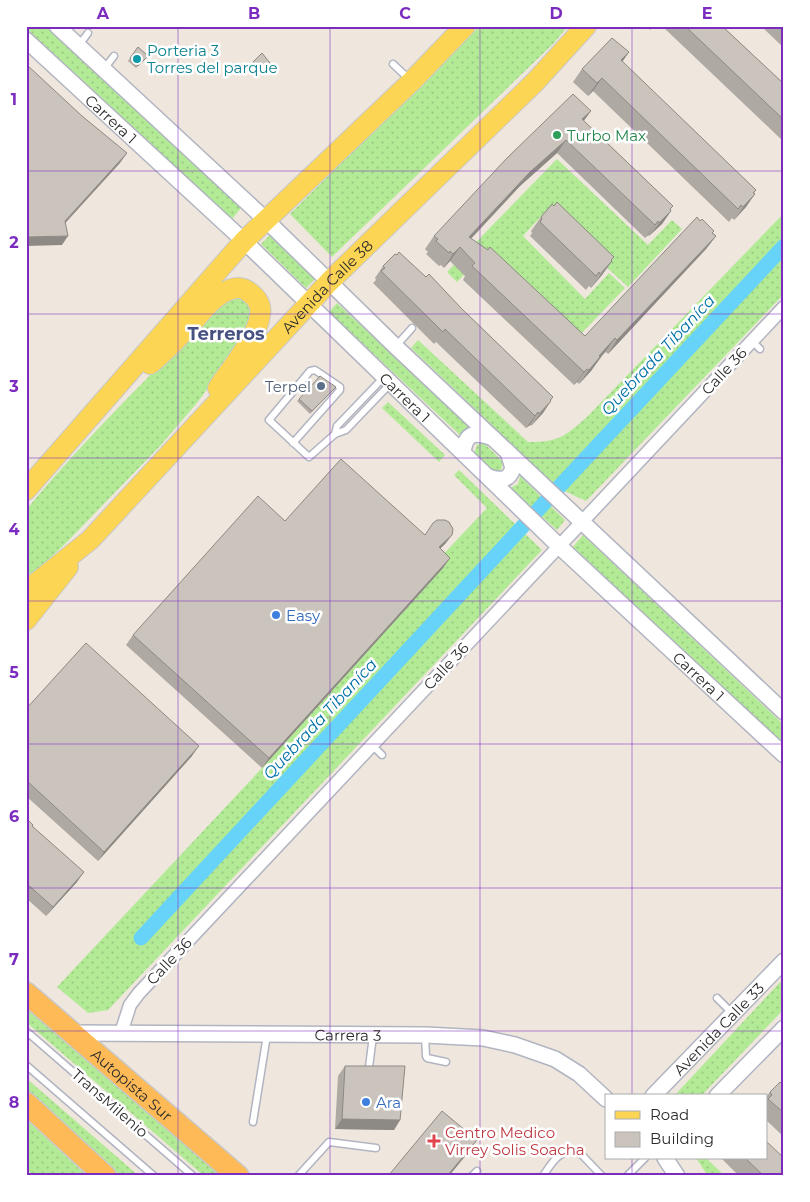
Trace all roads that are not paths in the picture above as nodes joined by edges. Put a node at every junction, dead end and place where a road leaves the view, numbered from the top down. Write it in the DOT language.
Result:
graph roads {
  1 [pos="57,26"];
  2 [pos="465,26"];
  3 [pos="586,26"];
  4 [pos="88,32"];
  5 [pos="28,43"];
  6 [pos="78,46"];
  7 [pos="114,56"];
  8 [pos="393,64"];
  9 [pos="104,69"];
  10 [pos="412,81"];
  11 [pos="266,220"];
  12 [pos="244,241"];
  13 [pos="329,282"];
  14 [pos="309,304"];
  15 [pos="784,307"];
  16 [pos="412,328"];
  17 [pos="395,346"];
  18 [pos="388,380"];
  19 [pos="95,411"];
  20 [pos="190,431"];
  21 [pos="493,438"];
  22 [pos="293,443"];
  23 [pos="462,452"];
  24 [pos="508,452"];
  25 [pos="488,477"];
  26 [pos="26,490"];
  27 [pos="582,522"];
  28 [pos="90,540"];
  29 [pos="560,546"];
  30 [pos="26,591"];
  31 [pos="26,620"];
  32 [pos="784,712"];
  33 [pos="372,746"];
  34 [pos="382,755"];
  35 [pos="784,755"];
  36 [pos="784,961"];
  37 [pos="26,993"];
  38 [pos="717,998"];
  39 [pos="733,1014"];
  40 [pos="784,1028"];
  41 [pos="26,1031"];
  42 [pos="72,1033"];
  43 [pos="121,1033"];
  44 [pos="267,1034"];
  45 [pos="373,1034"];
  46 [pos="425,1035"];
  47 [pos="446,1062"];
  48 [pos="26,1065"];
  49 [pos="369,1067"];
  50 [pos="655,1094"];
  51 [pos="719,1094"];
  52 [pos="605,1099"];
  53 [pos="26,1103"];
  54 [pos="253,1122"];
  55 [pos="376,1148"];
  56 [pos="643,1160"];
  57 [pos="666,1160"];
  58 [pos="106,1176"];
  59 [pos="154,1176"];
  60 [pos="193,1176"];
  61 [pos="238,1176"];
  62 [pos="298,1176"];
  63 [pos="543,1176"];
  64 [pos="602,1176"];
  65 [pos="627,1176"];
  66 [pos="677,1176"];
  1 -- 6 [label="street, Carrera 1"];
  2 -- 10 [label="main road"];
  3 -- 13 [label="main road, Avenida Calle 38"];
  4 -- 6 [label="lane"];
  5 -- 12 [label="street, Carrera 1"];
  6 -- 9 [label="street, Carrera 1"];
  7 -- 9 [label="lane"];
  8 -- 10 [label="lane"];
  9 -- 11 [label="street, Carrera 1"];
  10 -- 11 [label="main road"];
  11 -- 12 [label="main road"];
  11 -- 13 [label="street, Carrera 1"];
  12 -- 14 [label="street, Carrera 1"];
  12 -- 19 [label="main road"];
  13 -- 14 [label="main road, Avenida Calle 38"];
  13 -- 17 [label="street, Carrera 1"];
  14 -- 18 [label="street, Carrera 1"];
  14 -- 20 [label="main road, Avenida Calle 38"];
  15 -- 27 [label="street, Calle 36"];
  16 -- 17 [label="lane"];
  17 -- 21 [label="street, Carrera 1"];
  18 -- 22 [label="lane"];
  18 -- 23 [label="street, Carrera 1"];
  19 -- 20 [label="main road"];
  19 -- 26 [label="main road"];
  20 -- 28 [label="main road, Avenida Calle 38"];
  21 -- 23 [label="street"];
  21 -- 24 [label="street, Carrera 1"];
  22 -- 22 [label="lane"];
  23 -- 25 [label="street, Carrera 1"];
  24 -- 25 [label="street"];
  24 -- 27 [label="street, Carrera 1"];
  25 -- 29 [label="street, Carrera 1"];
  27 -- 29 [label="street, Calle 36"];
  27 -- 32 [label="street, Carrera 1"];
  28 -- 30 [label="main road, Avenida Calle 38"];
  28 -- 31 [label="main road"];
  29 -- 33 [label="street, Calle 36"];
  29 -- 35 [label="street, Carrera 1"];
  33 -- 34 [label="lane"];
  33 -- 43 [label="street, Calle 36"];
  36 -- 39 [label="street, Avenida Calle 33"];
  37 -- 42 [label="highway, Autopista Sur"];
  38 -- 39 [label="lane"];
  39 -- 50 [label="street, Avenida Calle 33"];
  40 -- 51 [label="street"];
  41 -- 60 [label="lane, TransMilenio"];
  42 -- 43 [label="street, Carrera 3"];
  42 -- 61 [label="highway, Autopista Sur"];
  43 -- 44 [label="street, Carrera 3"];
  44 -- 45 [label="street, Carrera 3"];
  44 -- 54 [label="lane"];
  45 -- 46 [label="street, Carrera 3"];
  45 -- 49 [label="lane"];
  46 -- 47 [label="lane"];
  46 -- 52 [label="street, Carrera 3"];
  48 -- 59 [label="lane, TransMilenio"];
  53 -- 58 [label="highway"];
  55 -- 62 [label="lane"];
  56 -- 65 [label="lane"];
  57 -- 66 [label="street"];
  63 -- 64 [label="lane"];
}
